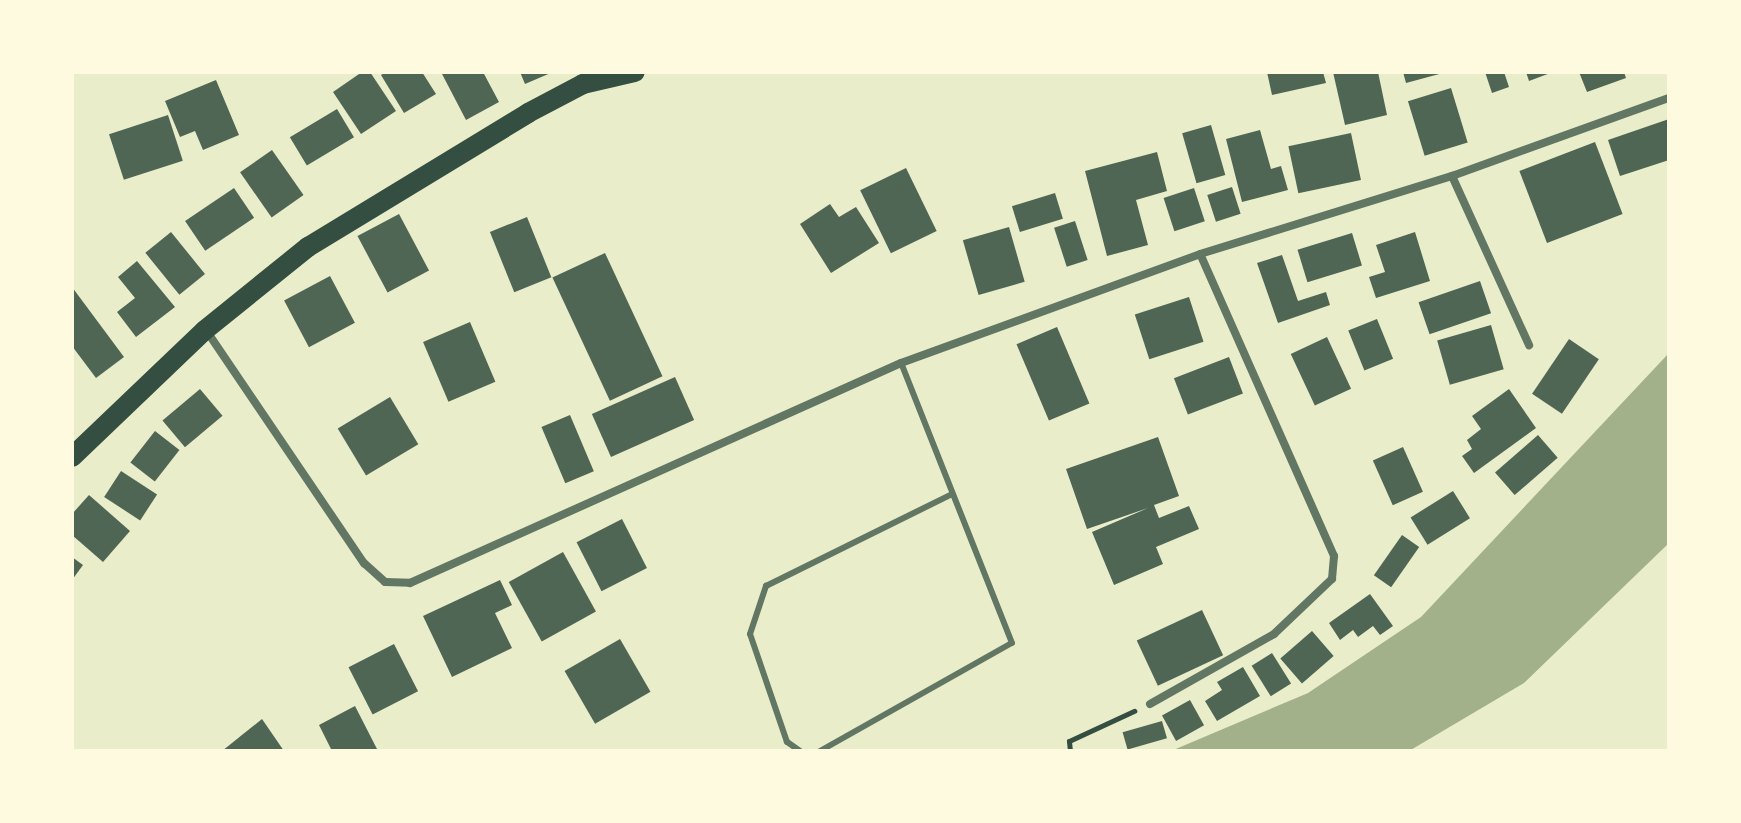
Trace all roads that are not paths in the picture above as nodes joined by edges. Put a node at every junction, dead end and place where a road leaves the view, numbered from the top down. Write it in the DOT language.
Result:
graph roads {
  1 [pos="635,72"];
  2 [pos="1669,98"];
  3 [pos="1452,176"];
  4 [pos="1200,254"];
  5 [pos="205,330"];
  6 [pos="1529,345"];
  7 [pos="901,363"];
  8 [pos="72,457"];
  9 [pos="952,494"];
  10 [pos="1150,704"];
  11 [pos="800,751"];
  12 [pos="820,751"];
  1 -- 5 [label="main road"];
  2 -- 3 [label="street"];
  3 -- 4 [label="street"];
  3 -- 6 [label="street"];
  4 -- 7 [label="street"];
  4 -- 10 [label="street"];
  5 -- 7 [label="street"];
  5 -- 8 [label="main road"];
  7 -- 9 [label="lane"];
  9 -- 11 [label="lane"];
  9 -- 12 [label="lane"];
}
